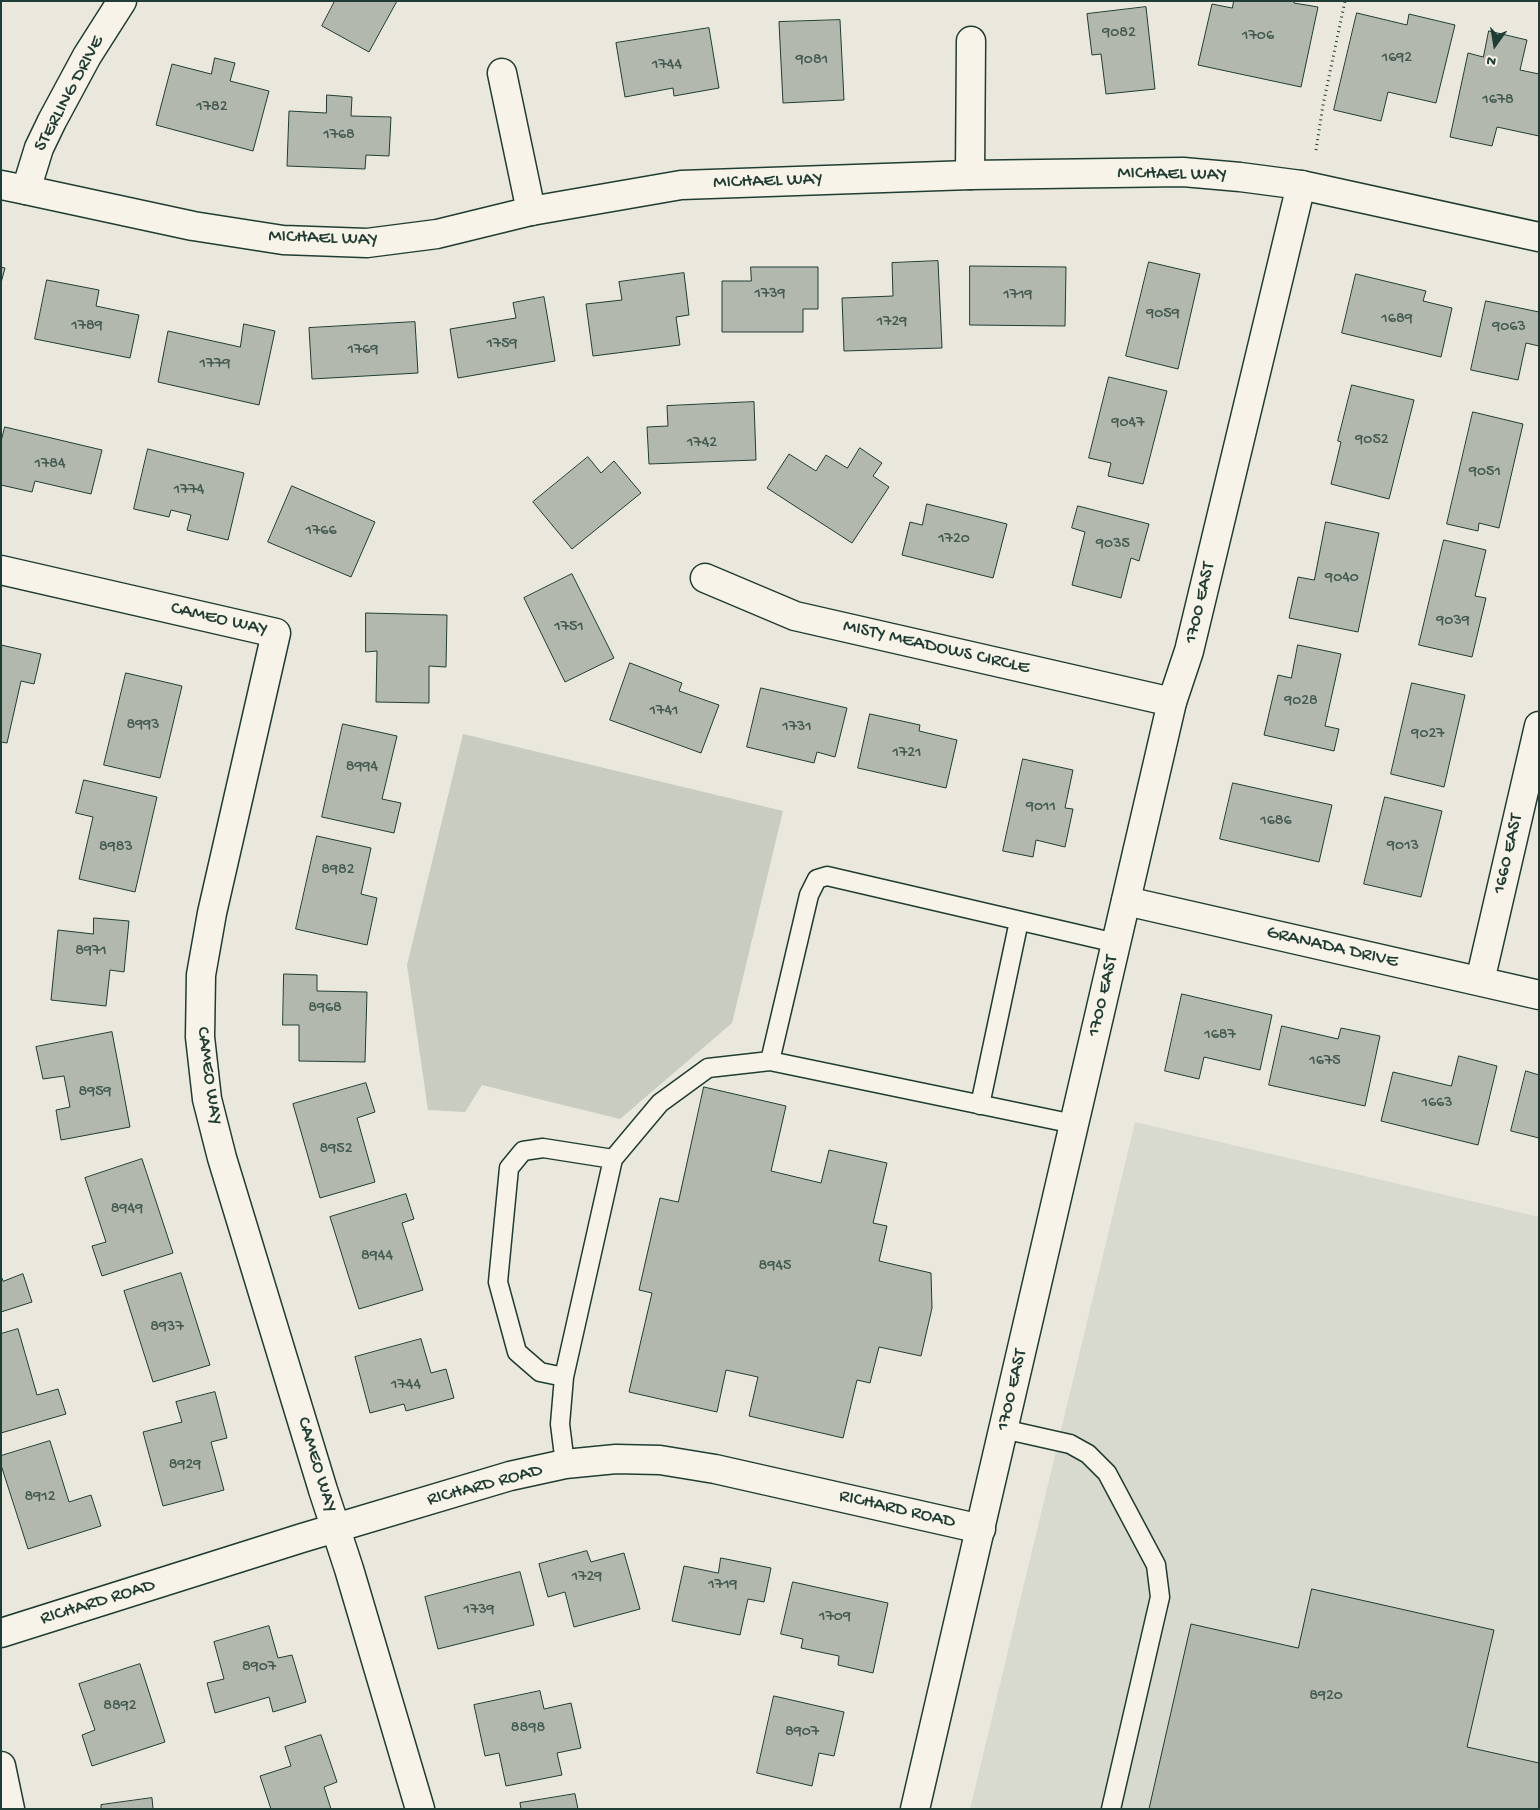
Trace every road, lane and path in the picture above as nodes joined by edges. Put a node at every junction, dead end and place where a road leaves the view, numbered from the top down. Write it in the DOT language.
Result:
graph roads {
  1 [pos="122,1"];
  2 [pos="1345,1"];
  3 [pos="971,41"];
  4 [pos="502,73"];
  5 [pos="1316,150"];
  6 [pos="970,175"];
  7 [pos="1301,185"];
  8 [pos="14,187"];
  9 [pos="531,211"];
  10 [pos="1539,237"];
  11 [pos="1,570"];
  12 [pos="705,578"];
  13 [pos="1172,702"];
  14 [pos="1539,726"];
  15 [pos="1126,901"];
  16 [pos="1019,921"];
  17 [pos="1116,943"];
  18 [pos="1480,981"];
  19 [pos="1539,994"];
  20 [pos="770,1061"];
  21 [pos="980,1105"];
  22 [pos="1074,1124"];
  23 [pos="613,1159"];
  24 [pos="564,1377"];
  25 [pos="1003,1430"];
  26 [pos="565,1464"];
  27 [pos="336,1528"];
  28 [pos="980,1529"];
  29 [pos="1,1633"];
  30 [pos="1,1766"];
  31 [pos="10,1809"];
  32 [pos="420,1809"];
  33 [pos="915,1809"];
  34 [pos="1111,1809"];
  1 -- 8 [label="street, STERLING DRIVE"];
  2 -- 5 [label="path"];
  3 -- 6 [label="street"];
  4 -- 9 [label="street"];
  6 -- 7 [label="street, MICHAEL WAY"];
  6 -- 9 [label="street, MICHAEL WAY"];
  7 -- 10 [label="street, MICHAEL WAY"];
  7 -- 13 [label="street, 1700 EAST"];
  8 -- 9 [label="street, MICHAEL WAY"];
  11 -- 27 [label="street, CAMEO WAY"];
  12 -- 13 [label="street, MISTY MEADOWS CIRCLE"];
  13 -- 15 [label="street, 1700 EAST"];
  14 -- 18 [label="street, 1660 EAST"];
  15 -- 17 [label="street, 1700 EAST"];
  15 -- 18 [label="street, GRANADA DRIVE"];
  16 -- 17 [label="lane"];
  16 -- 20 [label="lane"];
  16 -- 21 [label="lane"];
  17 -- 22 [label="street, 1700 EAST"];
  18 -- 19 [label="street, GRANADA DRIVE"];
  20 -- 21 [label="lane"];
  20 -- 23 [label="lane"];
  21 -- 22 [label="lane"];
  22 -- 25 [label="street, 1700 EAST"];
  23 -- 24 [label="lane"];
  23 -- 24 [label="lane"];
  24 -- 26 [label="lane"];
  25 -- 28 [label="street, 1700 EAST"];
  25 -- 34 [label="lane"];
  26 -- 27 [label="street, RICHARD ROAD"];
  26 -- 28 [label="street, RICHARD ROAD"];
  27 -- 29 [label="street, RICHARD ROAD"];
  27 -- 32 [label="street, CAMEO WAY"];
  28 -- 33 [label="street, 1700 EAST"];
  30 -- 31 [label="street"];
}
